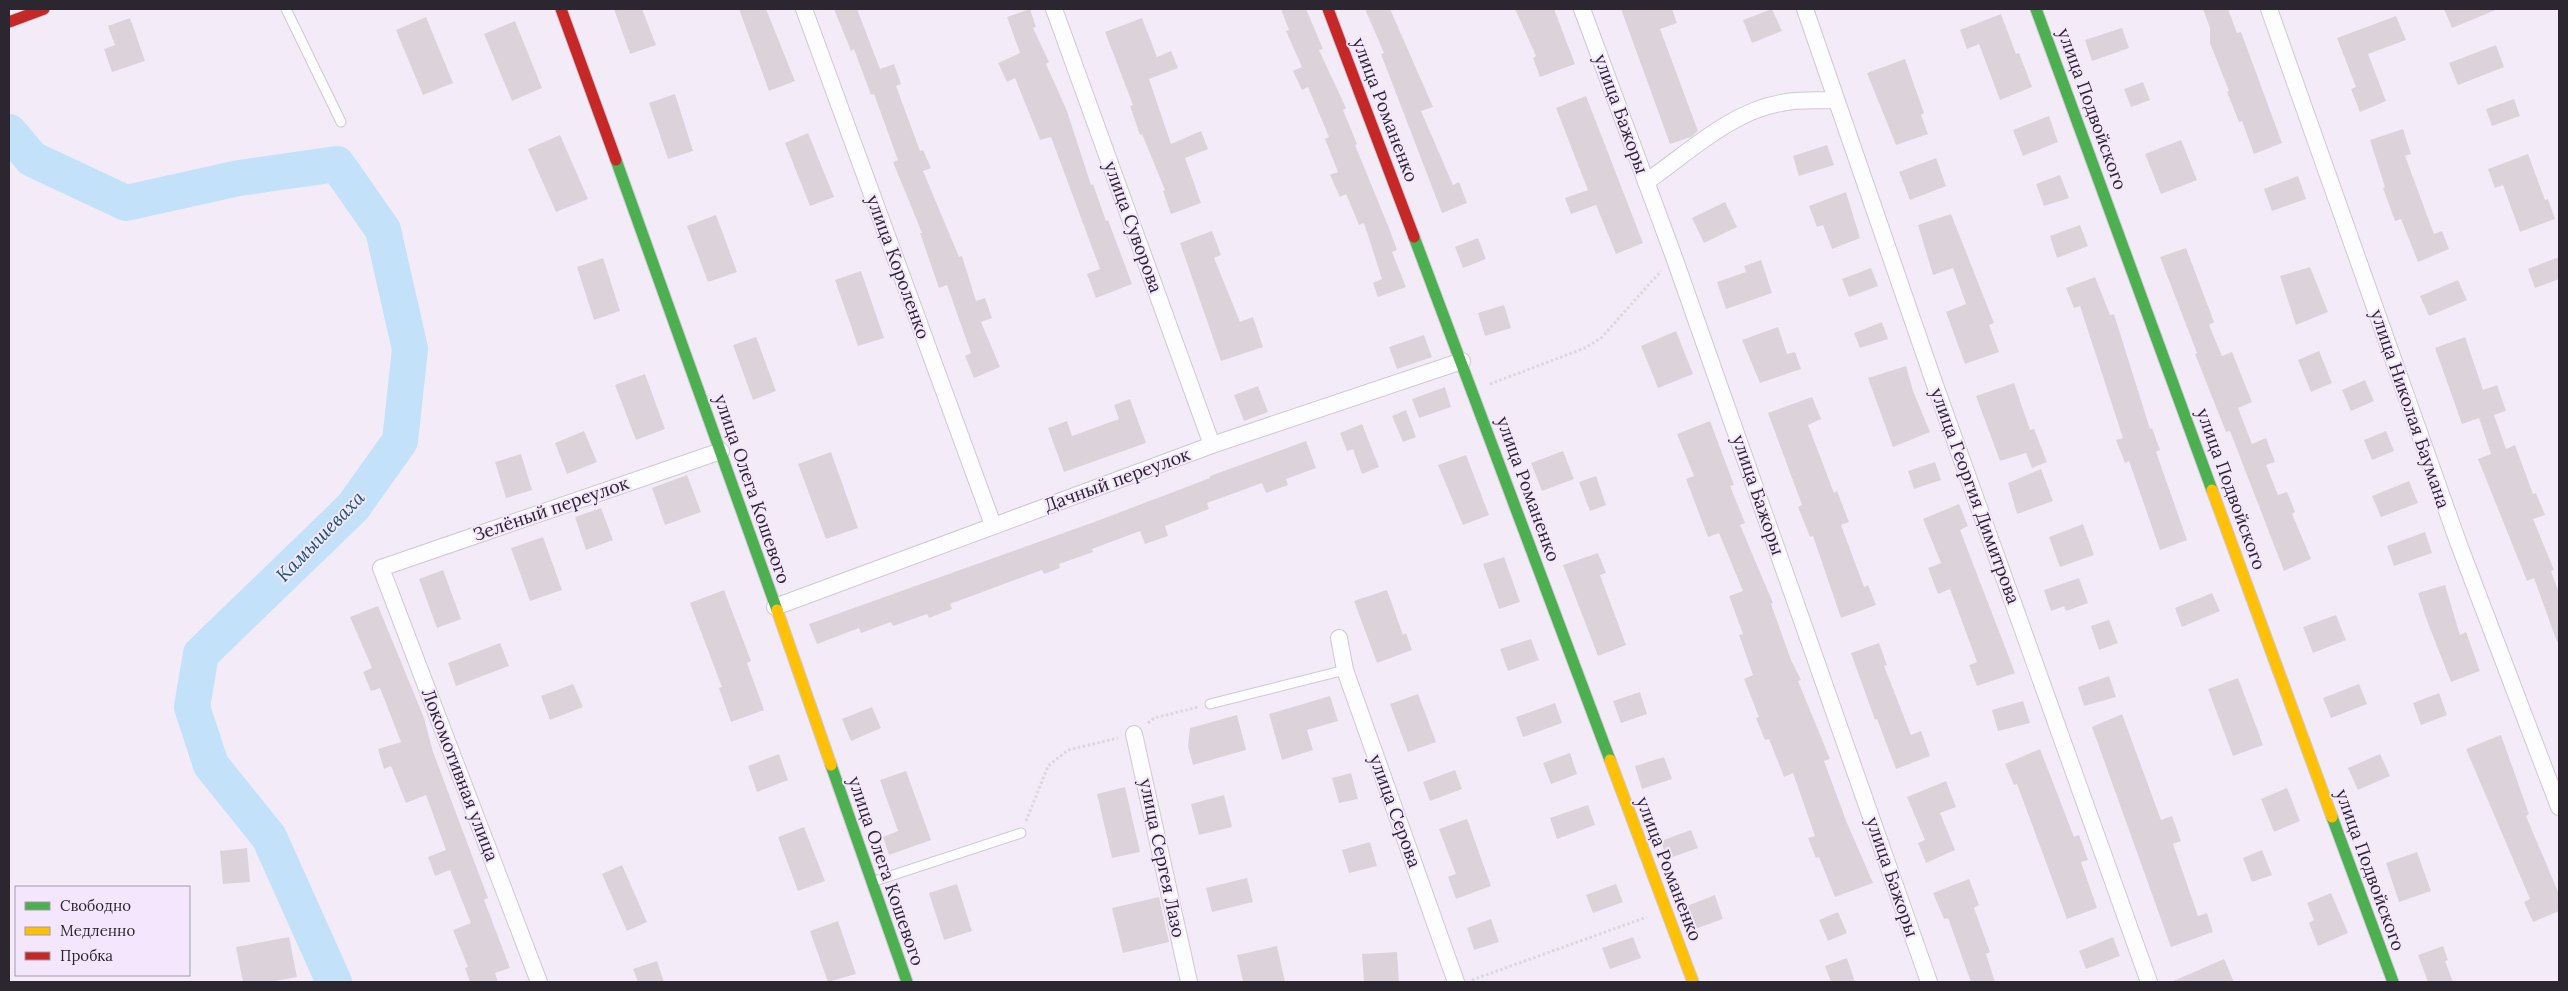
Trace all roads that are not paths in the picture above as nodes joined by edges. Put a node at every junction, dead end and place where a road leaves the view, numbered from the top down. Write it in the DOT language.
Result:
graph roads {
  1 [pos="44,9"];
  2 [pos="286,9"];
  3 [pos="561,9"];
  4 [pos="804,9"];
  5 [pos="1054,9"];
  6 [pos="1328,9"];
  7 [pos="1582,9"];
  8 [pos="2036,9"];
  9 [pos="2269,9"];
  10 [pos="1810,10"];
  11 [pos="9,22"];
  12 [pos="1835,100"];
  13 [pos="341,122"];
  14 [pos="1646,182"];
  15 [pos="1462,361"];
  16 [pos="1212,445"];
  17 [pos="721,451"];
  18 [pos="993,525"];
  19 [pos="381,568"];
  20 [pos="775,607"];
  21 [pos="1338,638"];
  22 [pos="1345,670"];
  23 [pos="1210,704"];
  24 [pos="1134,734"];
  25 [pos="2559,807"];
  26 [pos="1021,833"];
  27 [pos="872,882"];
  28 [pos="539,982"];
  29 [pos="907,982"];
  30 [pos="1189,982"];
  31 [pos="1456,982"];
  32 [pos="1693,982"];
  33 [pos="1930,982"];
  34 [pos="2149,982"];
  35 [pos="2393,982"];
  1 -- 11 [label="street"];
  2 -- 13 [label="lane"];
  3 -- 17 [label="street, улица Олега Кошевого"];
  4 -- 18 [label="street, улица Короленко"];
  5 -- 16 [label="street, улица Суворова"];
  6 -- 15 [label="street, улица Романенко"];
  7 -- 14 [label="street, улица Бажоры"];
  8 -- 35 [label="street, улица Подвойского"];
  9 -- 25 [label="street, улица Николая Баумана"];
  10 -- 12 [label="street, улица Георгия Димитрова"];
  12 -- 14 [label="street"];
  12 -- 34 [label="street, улица Георгия Димитрова"];
  14 -- 33 [label="street, улица Бажоры"];
  15 -- 16 [label="street, Дачный переулок"];
  15 -- 32 [label="street, улица Романенко"];
  16 -- 18 [label="street, Дачный переулок"];
  17 -- 19 [label="street, Зелёный переулок"];
  17 -- 20 [label="street, улица Олега Кошевого"];
  18 -- 20 [label="street, Дачный переулок"];
  19 -- 28 [label="street, Локомотивная улица"];
  20 -- 27 [label="street, улица Олега Кошевого"];
  21 -- 22 [label="street, улица Серова"];
  22 -- 23 [label="lane"];
  22 -- 31 [label="street, улица Серова"];
  24 -- 30 [label="street, улица Сергея Лазо"];
  26 -- 27 [label="lane"];
  27 -- 29 [label="street, улица Олега Кошевого"];
}
